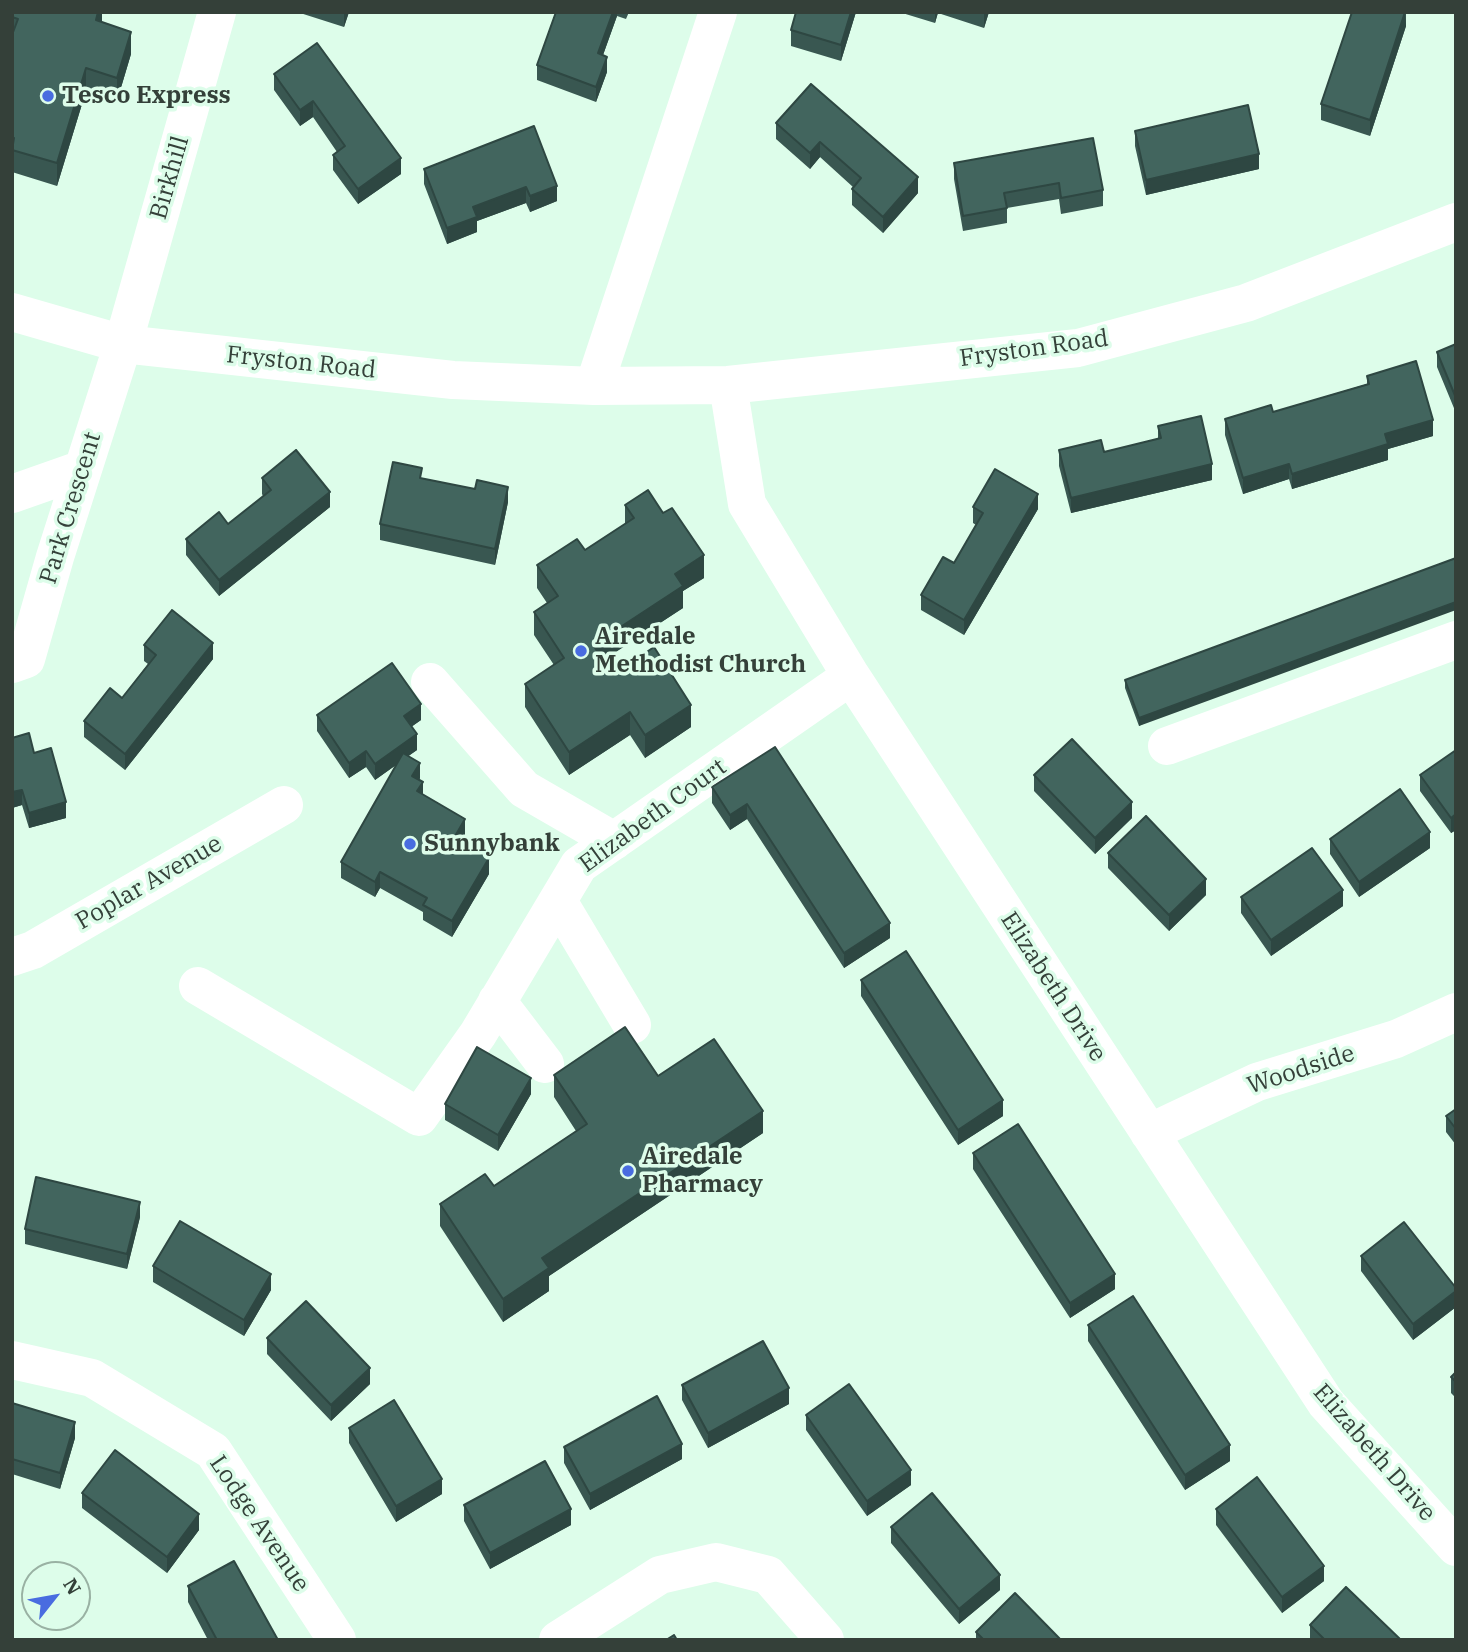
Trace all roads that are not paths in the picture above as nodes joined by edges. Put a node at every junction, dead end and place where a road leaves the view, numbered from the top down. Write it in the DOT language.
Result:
graph roads {
  1 [pos="217,12"];
  2 [pos="718,12"];
  3 [pos="1456,222"];
  4 [pos="12,312"];
  5 [pos="123,344"];
  6 [pos="727,385"];
  7 [pos="594,386"];
  8 [pos="83,468"];
  9 [pos="12,494"];
  10 [pos="1456,640"];
  11 [pos="12,663"];
  12 [pos="851,676"];
  13 [pos="430,682"];
  14 [pos="1167,746"];
  15 [pos="284,805"];
  16 [pos="614,841"];
  17 [pos="558,901"];
  18 [pos="12,957"];
  19 [pos="198,986"];
  20 [pos="497,1001"];
  21 [pos="1456,1012"];
  22 [pos="632,1025"];
  23 [pos="545,1063"];
  24 [pos="1149,1133"];
  25 [pos="12,1360"];
  26 [pos="1456,1547"];
  27 [pos="337,1640"];
  28 [pos="558,1640"];
  29 [pos="825,1640"];
  1 -- 5 [label="street, Birkhill"];
  2 -- 7 [label="street"];
  3 -- 6 [label="street, Fryston Road"];
  4 -- 5 [label="street, Fryston Road"];
  5 -- 7 [label="street, Fryston Road"];
  5 -- 8 [label="street, Park Crescent"];
  6 -- 7 [label="street, Fryston Road"];
  6 -- 12 [label="street, Elizabeth Drive"];
  8 -- 9 [label="street"];
  8 -- 11 [label="street, Park Crescent"];
  10 -- 14 [label="street"];
  12 -- 16 [label="street, Elizabeth Court"];
  12 -- 24 [label="street, Elizabeth Drive"];
  13 -- 16 [label="street"];
  15 -- 18 [label="street, Poplar Avenue"];
  16 -- 17 [label="street, Elizabeth Court"];
  17 -- 20 [label="street, Elizabeth Court"];
  17 -- 22 [label="street"];
  19 -- 20 [label="street, Elizabeth Court"];
  20 -- 23 [label="street"];
  21 -- 24 [label="street, Woodside"];
  24 -- 26 [label="street, Elizabeth Drive"];
  25 -- 27 [label="street, Lodge Avenue"];
  28 -- 29 [label="street"];
}
